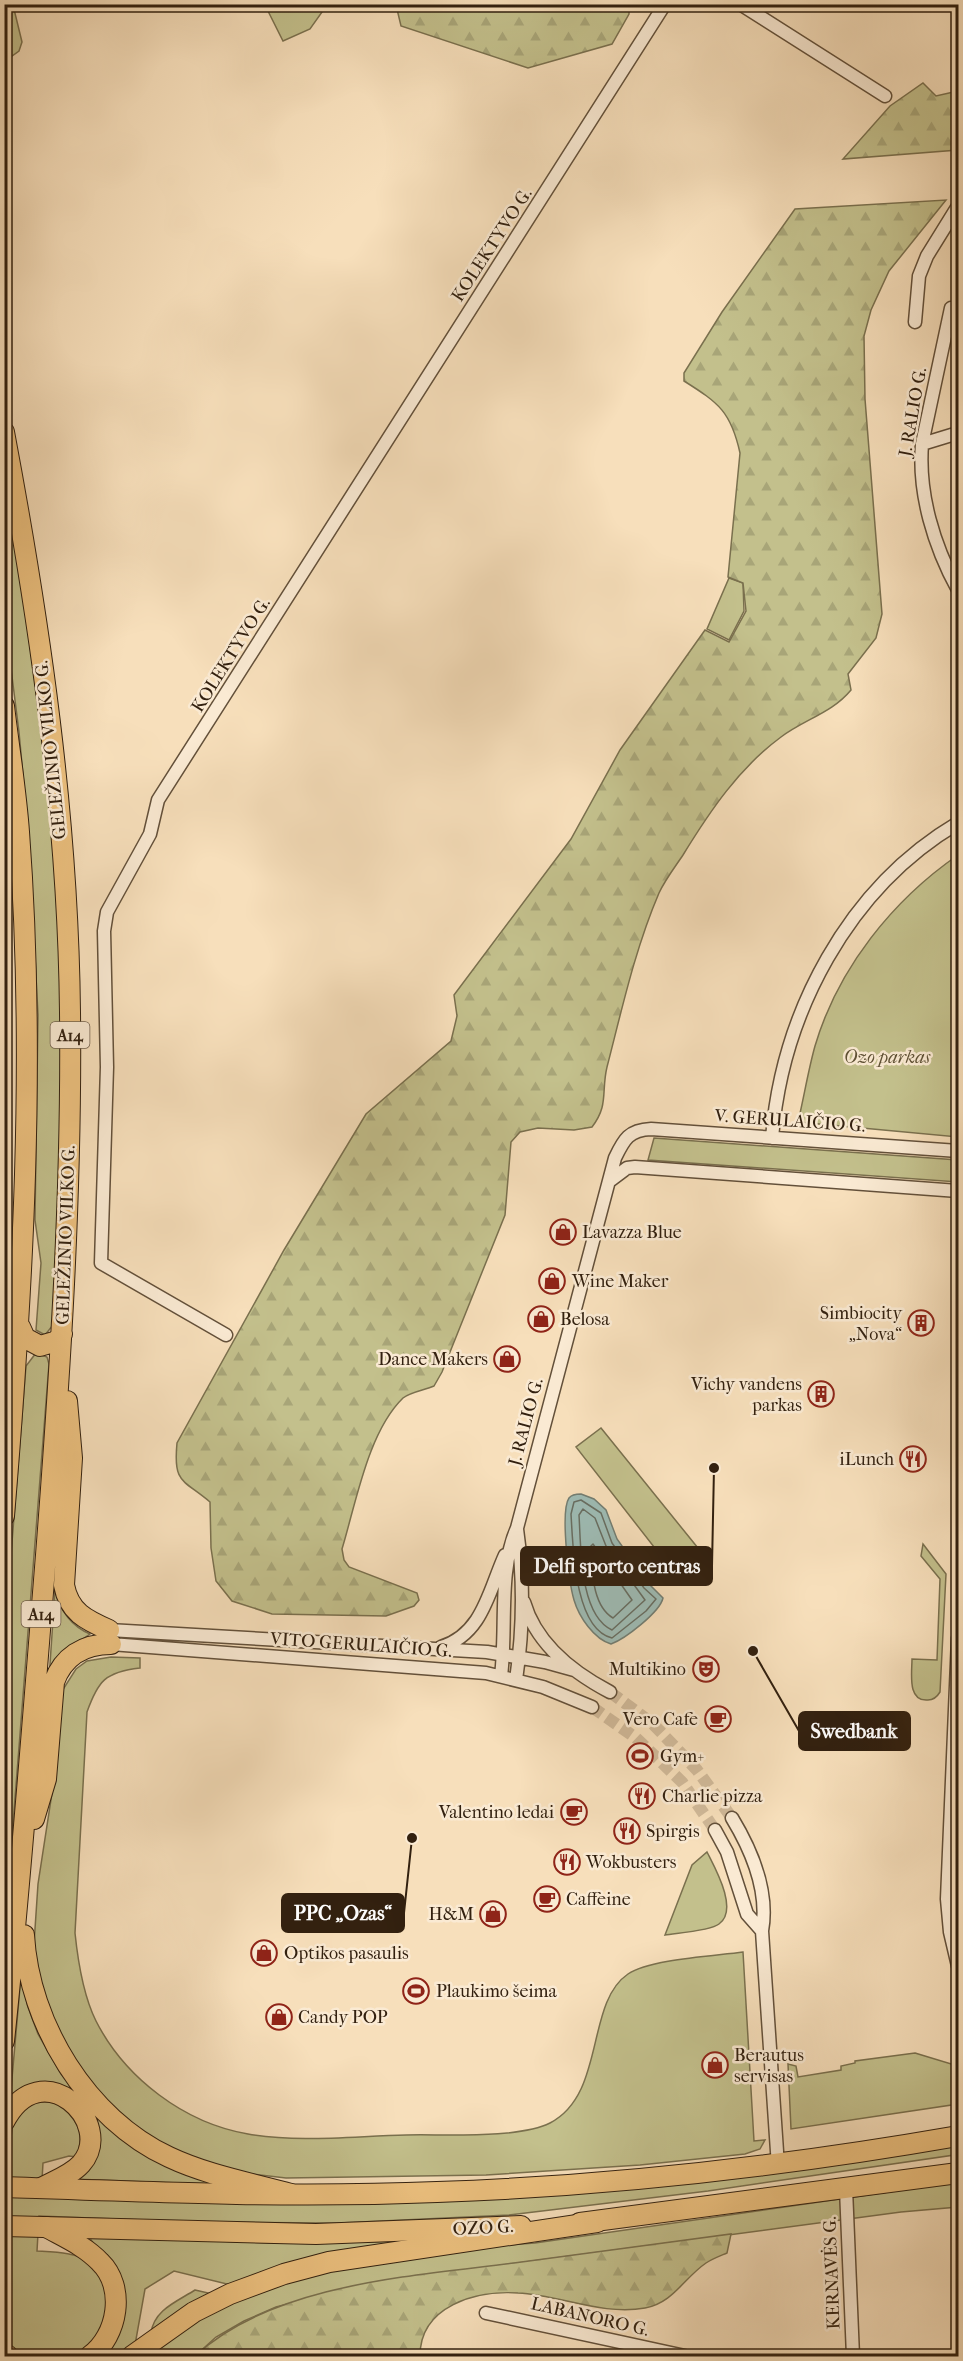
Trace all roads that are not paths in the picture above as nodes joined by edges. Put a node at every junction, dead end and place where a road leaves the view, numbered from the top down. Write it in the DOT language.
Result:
graph roads {
  1 [pos="665,4"];
  2 [pos="740,4"];
  3 [pos="885,96"];
  4 [pos="958,206"];
  5 [pos="951,308"];
  6 [pos="915,322"];
  7 [pos="4,432"];
  8 [pos="958,433"];
  9 [pos="922,444"];
  10 [pos="958,590"];
  11 [pos="4,706"];
  12 [pos="7,738"];
  13 [pos="958,824"];
  14 [pos="772,1138"];
  15 [pos="623,1140"];
  16 [pos="958,1151"];
  17 [pos="634,1167"];
  18 [pos="611,1180"];
  19 [pos="958,1191"];
  20 [pos="20,1327"];
  21 [pos="226,1335"];
  22 [pos="62,1340"];
  23 [pos="4,1516"];
  24 [pos="517,1528"];
  25 [pos="508,1548"];
  26 [pos="520,1589"];
  27 [pos="110,1637"];
  28 [pos="958,1638"];
  29 [pos="437,1648"];
  30 [pos="504,1654"];
  31 [pos="520,1657"];
  32 [pos="574,1670"];
  33 [pos="501,1676"];
  34 [pos="516,1680"];
  35 [pos="610,1692"];
  36 [pos="592,1707"];
  37 [pos="732,1818"];
  38 [pos="715,1830"];
  39 [pos="22,1859"];
  40 [pos="21,1882"];
  41 [pos="762,1931"];
  42 [pos="958,1966"];
  43 [pos="4,2041"];
  44 [pos="4,2122"];
  45 [pos="958,2136"];
  46 [pos="778,2166"];
  47 [pos="958,2173"];
  48 [pos="4,2187"];
  49 [pos="41,2188"];
  50 [pos="846,2189"];
  51 [pos="291,2194"];
  52 [pos="597,2222"];
  53 [pos="4,2226"];
  54 [pos="42,2227"];
  55 [pos="486,2313"];
  56 [pos="4,2353"];
  57 [pos="8,2356"];
  58 [pos="90,2356"];
  59 [pos="132,2356"];
  60 [pos="685,2356"];
  61 [pos="853,2356"];
  1 -- 21 [label="street, KOLEKTYVO G."];
  2 -- 3 [label="street"];
  4 -- 6 [label="street"];
  5 -- 9 [label="street, J. RALIO G."];
  7 -- 22 [label="main road, GELEŽINIO VILKO G. / A14"];
  8 -- 9 [label="street"];
  9 -- 10 [label="street, J. RALIO G."];
  11 -- 12 [label="main road, A14"];
  12 -- 20 [label="main road, A14"];
  13 -- 14 [label="street"];
  14 -- 15 [label="street, V. GERULAIČIO G."];
  14 -- 16 [label="street, V. GERULAIČIO G."];
  15 -- 17 [label="street"];
  15 -- 18 [label="street"];
  17 -- 18 [label="street"];
  17 -- 19 [label="street"];
  18 -- 24 [label="street, J. RALIO G."];
  20 -- 22 [label="main road"];
  20 -- 23 [label="main road, A14"];
  22 -- 27 [label="main road"];
  22 -- 39 [label="main road, GELEŽINIO VILKO G. / A14"];
  24 -- 25 [label="street, J. RALIO G."];
  24 -- 26 [label="street"];
  25 -- 29 [label="street"];
  25 -- 30 [label="street, J. RALIO G."];
  26 -- 31 [label="street"];
  26 -- 32 [label="street"];
  27 -- 29 [label="street, VITO GERULAIČIO G."];
  27 -- 33 [label="street, VITO GERULAIČIO G."];
  27 -- 39 [label="main road"];
  28 -- 42 [label="street"];
  29 -- 30 [label="street, VITO GERULAIČIO G."];
  30 -- 31 [label="street, VITO GERULAIČIO G."];
  30 -- 33 [label="street, J. RALIO G."];
  31 -- 32 [label="street, VITO GERULAIČIO G."];
  31 -- 34 [label="street"];
  32 -- 35 [label="street"];
  33 -- 34 [label="street, VITO GERULAIČIO G."];
  34 -- 36 [label="street, VITO GERULAIČIO G."];
  37 -- 41 [label="street"];
  38 -- 41 [label="street"];
  39 -- 40 [label="main road, GELEŽINIO VILKO G. / A14"];
  40 -- 43 [label="main road, GELEŽINIO VILKO G. / A14"];
  40 -- 51 [label="main road"];
  41 -- 46 [label="street"];
  44 -- 49 [label="main road"];
  45 -- 46 [label="main road"];
  46 -- 51 [label="main road"];
  47 -- 50 [label="main road, OZO G."];
  48 -- 49 [label="main road"];
  49 -- 51 [label="main road"];
  50 -- 52 [label="main road, OZO G."];
  50 -- 61 [label="street, KERNAVĖS G."];
  52 -- 54 [label="main road, OZO G."];
  52 -- 59 [label="main road"];
  53 -- 54 [label="main road, OZO G."];
  54 -- 58 [label="main road"];
  55 -- 60 [label="street, LABANORO G."];
  56 -- 57 [label="main road"];
}
